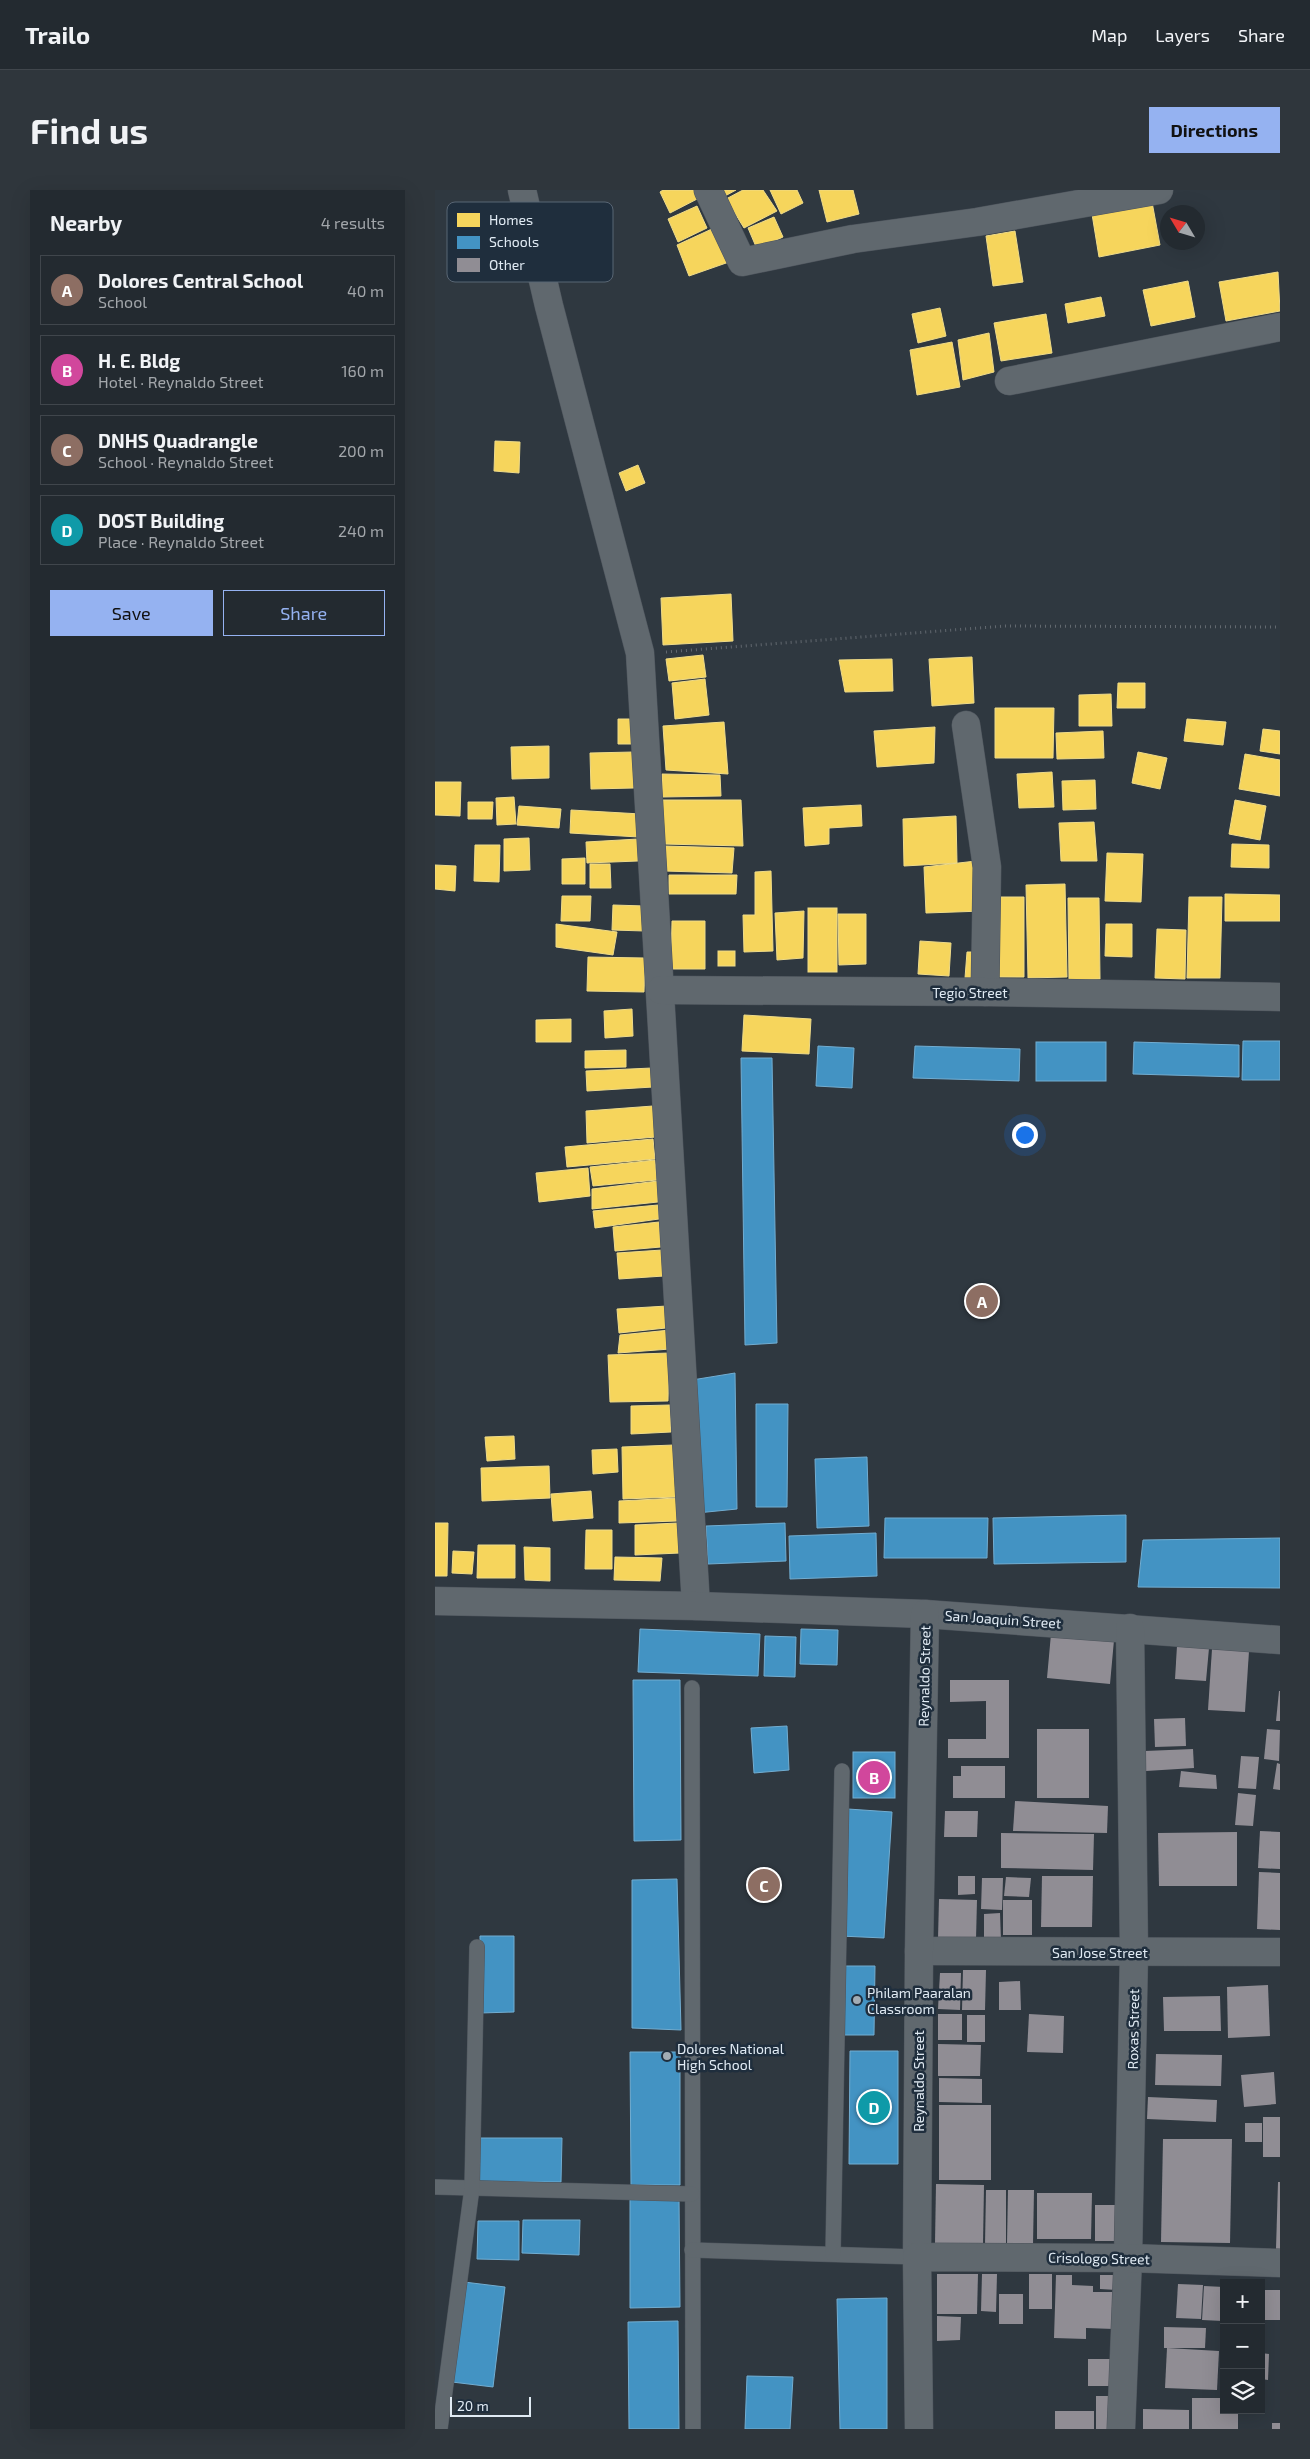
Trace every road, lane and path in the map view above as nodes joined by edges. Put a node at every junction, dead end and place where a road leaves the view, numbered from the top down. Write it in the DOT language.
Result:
graph roads {
  1 [pos="708,190"];
  2 [pos="1159,190"];
  3 [pos="543,282"];
  4 [pos="1280,327"];
  5 [pos="1009,381"];
  6 [pos="1280,627"];
  7 [pos="640,654"];
  8 [pos="966,725"];
  9 [pos="661,990"];
  10 [pos="985,992"];
  11 [pos="1280,997"];
  12 [pos="435,1602"];
  13 [pos="696,1606"];
  14 [pos="925,1614"];
  15 [pos="1130,1628"];
  16 [pos="1280,1640"];
  17 [pos="692,1688"];
  18 [pos="842,1771"];
  19 [pos="477,1947"];
  20 [pos="919,1951"];
  21 [pos="1134,1952"];
  22 [pos="1280,1952"];
  23 [pos="435,2187"];
  24 [pos="472,2188"];
  25 [pos="691,2194"];
  26 [pos="692,2250"];
  27 [pos="833,2254"];
  28 [pos="917,2257"];
  29 [pos="1128,2258"];
  30 [pos="1280,2263"];
  31 [pos="441,2429"];
  32 [pos="693,2429"];
  33 [pos="919,2429"];
  34 [pos="1121,2429"];
  1 -- 2 [label="street"];
  3 -- 7 [label="street"];
  4 -- 5 [label="street"];
  6 -- 7 [label="path"];
  7 -- 9 [label="street"];
  8 -- 10 [label="street"];
  9 -- 10 [label="street, Tegio Street"];
  9 -- 13 [label="street"];
  10 -- 11 [label="street, Tegio Street"];
  12 -- 13 [label="street, San Joaquin Street"];
  13 -- 14 [label="street, San Joaquin Street"];
  14 -- 15 [label="street, San Joaquin Street"];
  14 -- 20 [label="street, Reynaldo Street"];
  15 -- 16 [label="street, San Joaquin Street"];
  15 -- 21 [label="street, Roxas Street"];
  17 -- 25 [label="lane"];
  18 -- 27 [label="lane"];
  19 -- 24 [label="lane"];
  20 -- 21 [label="street, San Jose Street"];
  20 -- 28 [label="street, Reynaldo Street"];
  21 -- 22 [label="street, San Jose Street"];
  21 -- 29 [label="street, Roxas Street"];
  23 -- 24 [label="lane"];
  24 -- 25 [label="lane"];
  24 -- 31 [label="lane"];
  25 -- 26 [label="lane"];
  26 -- 27 [label="lane"];
  26 -- 32 [label="lane"];
  27 -- 28 [label="lane"];
  28 -- 29 [label="street, Crisologo Street"];
  28 -- 33 [label="street, Reynaldo Street"];
  29 -- 30 [label="street, Crisologo Street"];
  29 -- 34 [label="street, Roxas Street"];
}
